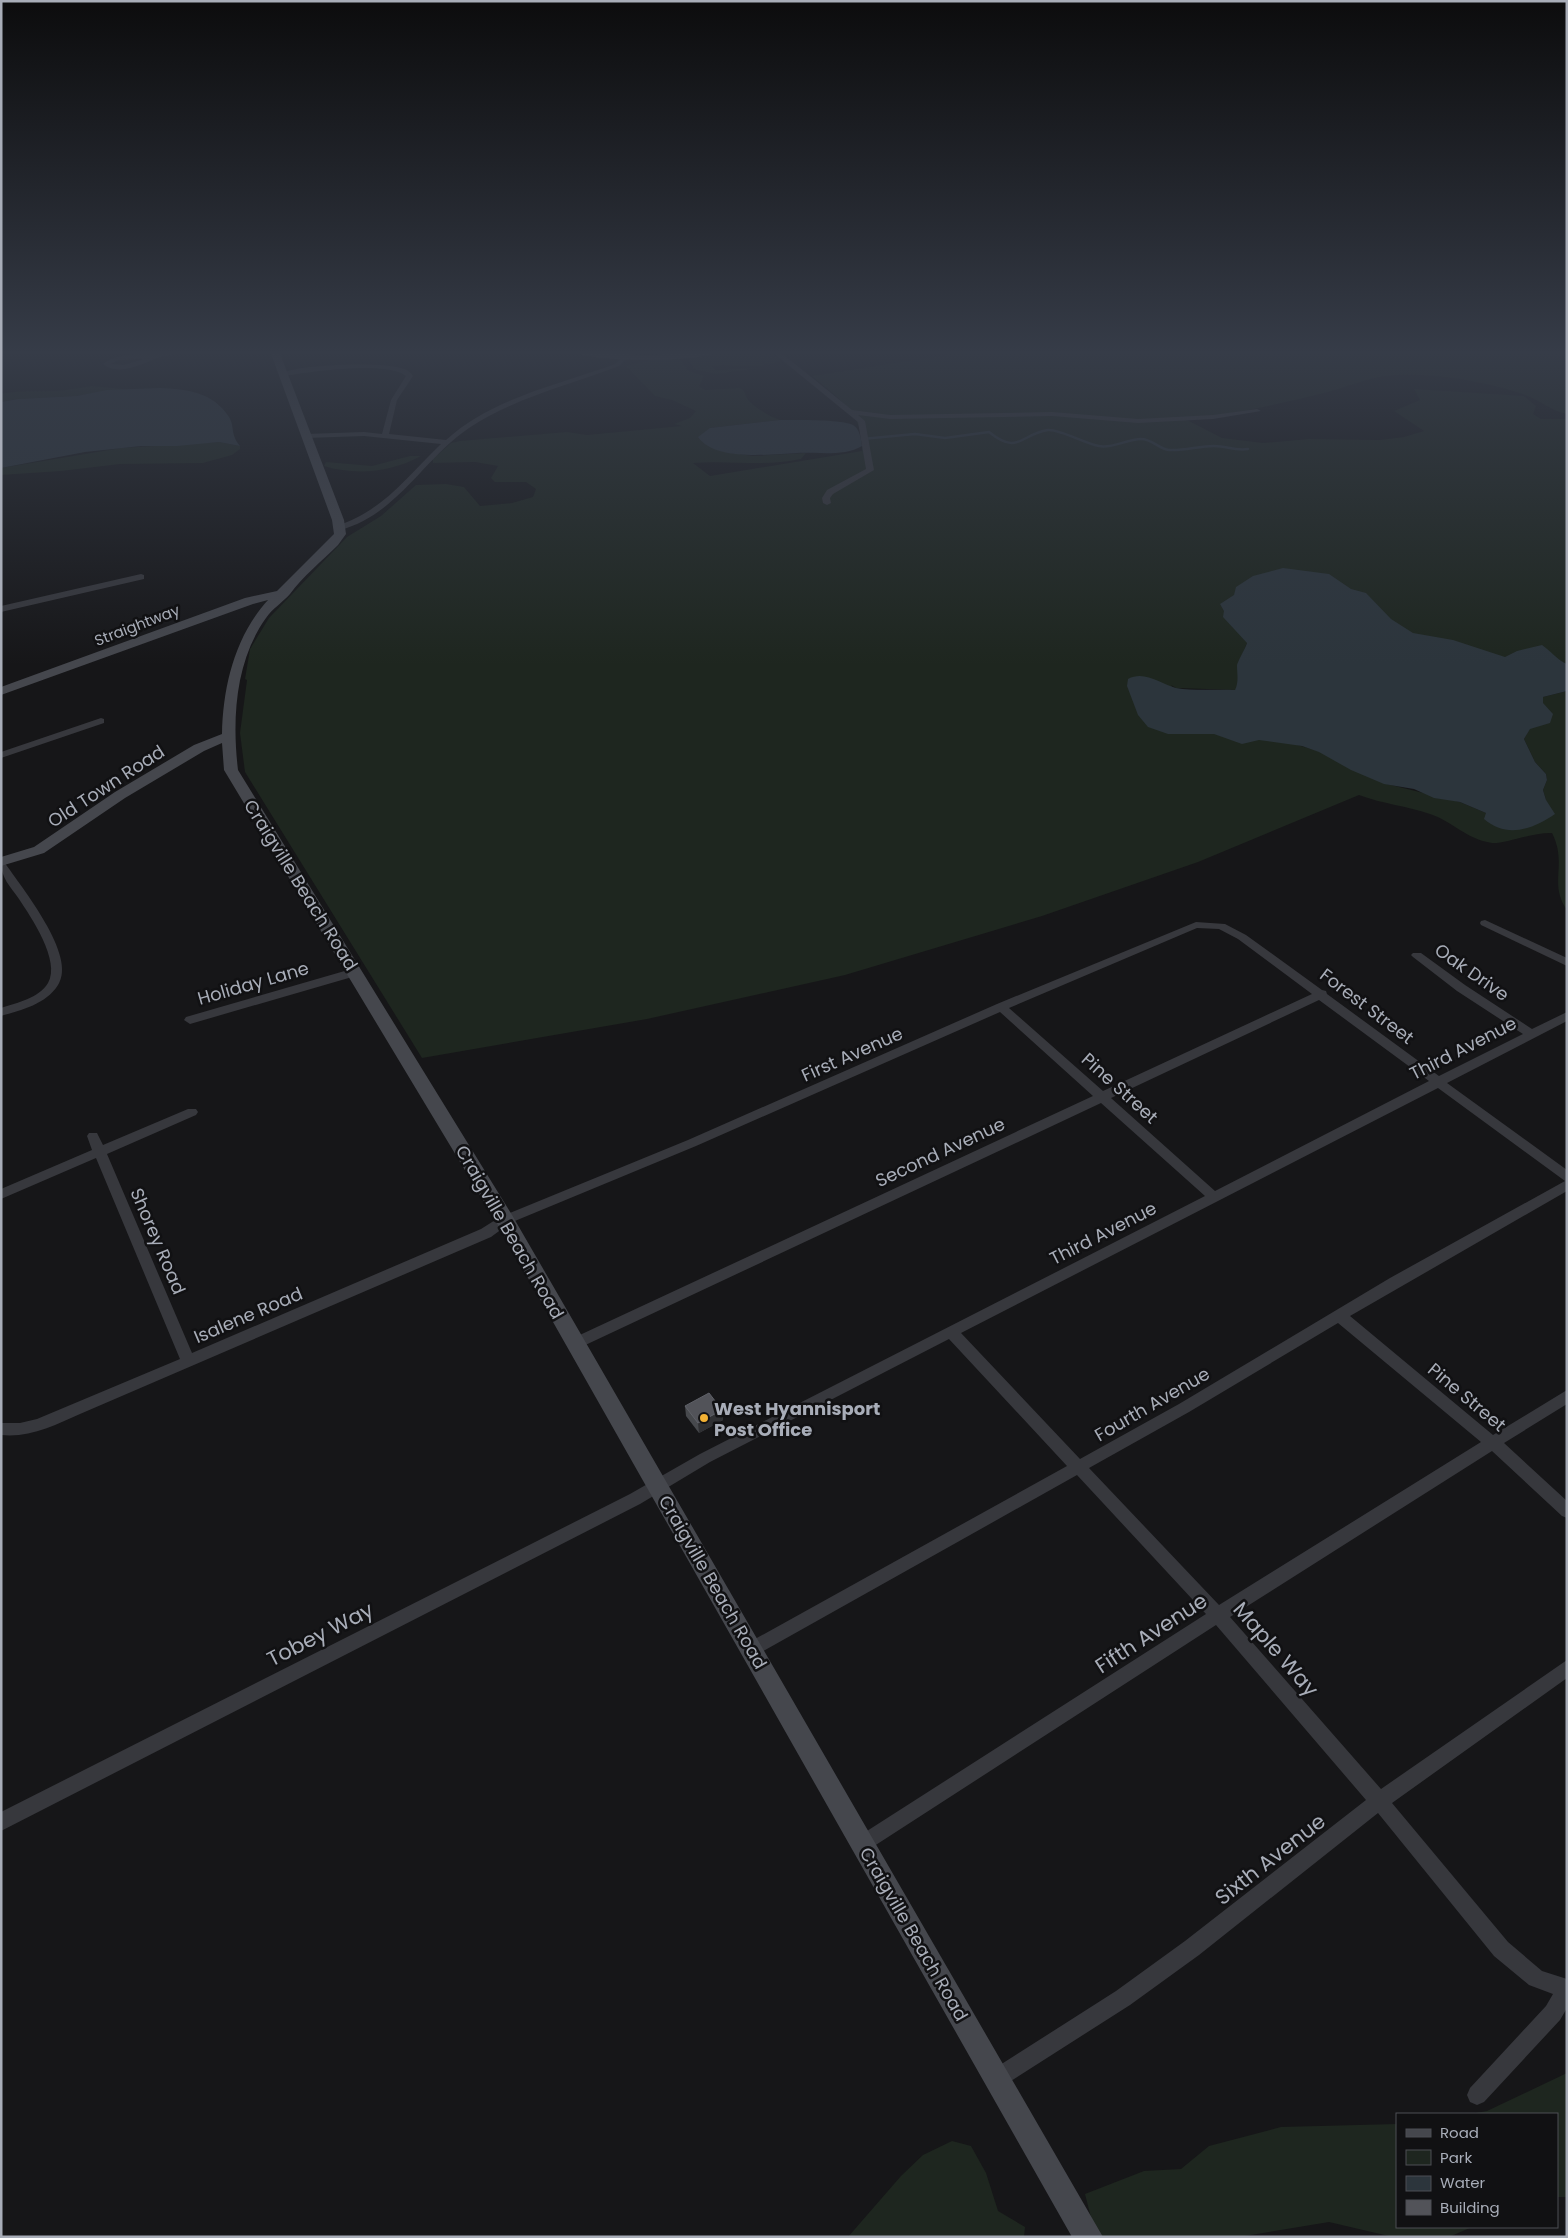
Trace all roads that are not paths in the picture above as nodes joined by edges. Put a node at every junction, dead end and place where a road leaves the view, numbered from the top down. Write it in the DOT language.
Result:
graph roads {
  1 [pos="313,455"];
  2 [pos="434,455"];
  3 [pos="868,455"];
  4 [pos="827,503"];
  5 [pos="340,528"];
  6 [pos="142,577"];
  7 [pos="284,593"];
  8 [pos="1,609"];
  9 [pos="1,691"];
  10 [pos="101,721"];
  11 [pos="228,736"];
  12 [pos="1,756"];
  13 [pos="1,863"];
  14 [pos="1485,923"];
  15 [pos="1214,924"];
  16 [pos="1417,955"];
  17 [pos="1567,963"];
  18 [pos="355,972"];
  19 [pos="1322,994"];
  20 [pos="1001,1007"];
  21 [pos="1,1012"];
  22 [pos="1567,1016"];
  23 [pos="190,1020"];
  24 [pos="1532,1034"];
  25 [pos="1439,1082"];
  26 [pos="1102,1097"];
  27 [pos="192,1112"];
  28 [pos="93,1136"];
  29 [pos="101,1152"];
  30 [pos="1567,1177"];
  31 [pos="1567,1185"];
  32 [pos="1,1194"];
  33 [pos="1214,1197"];
  34 [pos="505,1220"];
  35 [pos="1340,1316"];
  36 [pos="952,1332"];
  37 [pos="574,1344"];
  38 [pos="188,1361"];
  39 [pos="1567,1396"];
  40 [pos="1,1428"];
  41 [pos="1494,1443"];
  42 [pos="1078,1467"];
  43 [pos="657,1484"];
  44 [pos="1567,1512"];
  45 [pos="1218,1615"];
  46 [pos="752,1649"];
  47 [pos="1567,1668"];
  48 [pos="1379,1802"];
  49 [pos="1,1822"];
  50 [pos="862,1844"];
  51 [pos="1567,1989"];
  52 [pos="996,2078"];
  53 [pos="1477,2095"];
  54 [pos="1088,2237"];
  1 -- 5 [label="main road"];
  2 -- 5 [label="street"];
  3 -- 4 [label="street"];
  5 -- 7 [label="main road, Craigville Beach Road"];
  6 -- 8 [label="street"];
  7 -- 9 [label="main road, Straightway"];
  7 -- 11 [label="main road, Craigville Beach Road"];
  10 -- 12 [label="street"];
  11 -- 13 [label="main road, Old Town Road"];
  11 -- 18 [label="main road, Craigville Beach Road"];
  13 -- 21 [label="street"];
  14 -- 17 [label="street"];
  15 -- 19 [label="street, Forest Street"];
  15 -- 20 [label="street, First Avenue"];
  16 -- 24 [label="street, Oak Drive"];
  18 -- 23 [label="street, Holiday Lane"];
  18 -- 34 [label="main road, Craigville Beach Road"];
  19 -- 25 [label="street, Forest Street"];
  19 -- 26 [label="street, Second Avenue"];
  20 -- 26 [label="street, Pine Street"];
  20 -- 34 [label="street, First Avenue"];
  22 -- 24 [label="street, Third Avenue"];
  24 -- 25 [label="street, Third Avenue"];
  25 -- 30 [label="street, Forest Street"];
  25 -- 33 [label="street, Third Avenue"];
  26 -- 33 [label="street, Pine Street"];
  26 -- 37 [label="street, Second Avenue"];
  27 -- 29 [label="street"];
  28 -- 29 [label="street, Shorey Road"];
  29 -- 32 [label="street"];
  29 -- 38 [label="street, Shorey Road"];
  31 -- 35 [label="street, Fourth Avenue"];
  33 -- 36 [label="street, Third Avenue"];
  34 -- 37 [label="main road, Craigville Beach Road"];
  34 -- 38 [label="street, Isalene Road"];
  35 -- 41 [label="street, Pine Street"];
  35 -- 42 [label="street, Fourth Avenue"];
  36 -- 42 [label="street, Maple Way"];
  36 -- 43 [label="street, Third Avenue"];
  37 -- 43 [label="main road, Craigville Beach Road"];
  38 -- 40 [label="street, Isalene Road"];
  39 -- 41 [label="street, Fifth Avenue"];
  41 -- 44 [label="street, Pine Street"];
  41 -- 45 [label="street, Fifth Avenue"];
  42 -- 45 [label="street, Maple Way"];
  42 -- 46 [label="street, Fourth Avenue"];
  43 -- 46 [label="main road, Craigville Beach Road"];
  43 -- 49 [label="street, Tobey Way"];
  45 -- 48 [label="street, Maple Way"];
  45 -- 50 [label="street, Fifth Avenue"];
  46 -- 50 [label="main road, Craigville Beach Road"];
  47 -- 48 [label="street, Sixth Avenue"];
  48 -- 51 [label="street, Maple Way"];
  48 -- 52 [label="street, Sixth Avenue"];
  50 -- 52 [label="main road, Craigville Beach Road"];
  51 -- 53 [label="street"];
  52 -- 54 [label="main road, Craigville Beach Road"];
}
